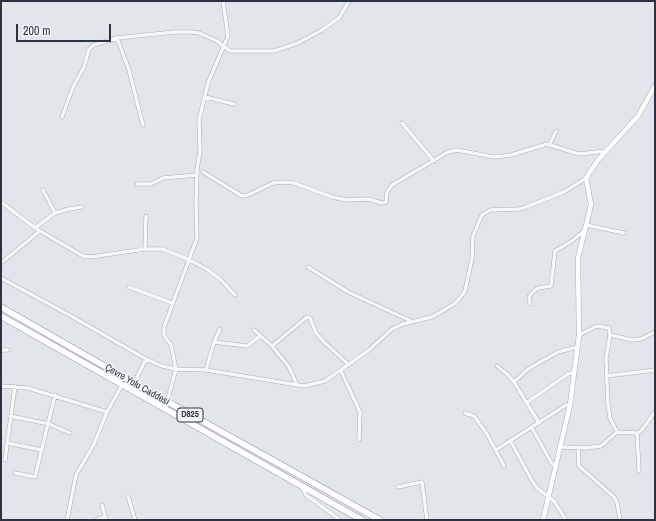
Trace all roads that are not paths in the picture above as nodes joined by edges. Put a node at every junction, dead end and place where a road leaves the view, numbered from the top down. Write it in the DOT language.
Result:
graph roads {
  1 [pos="223,1"];
  2 [pos="349,1"];
  3 [pos="117,38"];
  4 [pos="223,46"];
  5 [pos="655,86"];
  6 [pos="205,97"];
  7 [pos="234,104"];
  8 [pos="62,117"];
  9 [pos="402,123"];
  10 [pos="142,125"];
  11 [pos="556,131"];
  12 [pos="550,144"];
  13 [pos="606,151"];
  14 [pos="434,161"];
  15 [pos="203,172"];
  16 [pos="197,175"];
  17 [pos="586,178"];
  18 [pos="137,184"];
  19 [pos="43,190"];
  20 [pos="1,202"];
  21 [pos="82,207"];
  22 [pos="55,213"];
  23 [pos="146,216"];
  24 [pos="586,225"];
  25 [pos="35,228"];
  26 [pos="40,231"];
  27 [pos="584,231"];
  28 [pos="624,233"];
  29 [pos="145,249"];
  30 [pos="188,259"];
  31 [pos="1,263"];
  32 [pos="308,267"];
  33 [pos="1,278"];
  34 [pos="129,287"];
  35 [pos="235,295"];
  36 [pos="172,303"];
  37 [pos="530,304"];
  38 [pos="1,307"];
  39 [pos="1,316"];
  40 [pos="413,322"];
  41 [pos="220,329"];
  42 [pos="254,330"];
  43 [pos="655,332"];
  44 [pos="610,334"];
  45 [pos="578,335"];
  46 [pos="260,336"];
  47 [pos="214,342"];
  48 [pos="272,346"];
  49 [pos="577,347"];
  50 [pos="1,350"];
  51 [pos="8,350"];
  52 [pos="146,359"];
  53 [pos="349,365"];
  54 [pos="497,366"];
  55 [pos="176,369"];
  56 [pos="206,370"];
  57 [pos="655,370"];
  58 [pos="341,371"];
  59 [pos="574,372"];
  60 [pos="606,376"];
  61 [pos="514,382"];
  62 [pos="134,383"];
  63 [pos="122,385"];
  64 [pos="297,385"];
  65 [pos="1,386"];
  66 [pos="15,386"];
  67 [pos="55,395"];
  68 [pos="167,402"];
  69 [pos="526,403"];
  70 [pos="570,405"];
  71 [pos="107,412"];
  72 [pos="655,412"];
  73 [pos="465,413"];
  74 [pos="10,416"];
  75 [pos="539,423"];
  76 [pos="49,424"];
  77 [pos="532,428"];
  78 [pos="617,432"];
  79 [pos="70,433"];
  80 [pos="637,433"];
  81 [pos="359,440"];
  82 [pos="511,442"];
  83 [pos="7,444"];
  84 [pos="561,447"];
  85 [pos="578,448"];
  86 [pos="42,450"];
  87 [pos="496,450"];
  88 [pos="5,460"];
  89 [pos="504,466"];
  90 [pos="556,466"];
  91 [pos="639,471"];
  92 [pos="15,472"];
  93 [pos="300,484"];
  94 [pos="398,487"];
  95 [pos="128,496"];
  96 [pos="548,498"];
  97 [pos="102,505"];
  98 [pos="106,518"];
  99 [pos="67,520"];
  100 [pos="96,520"];
  101 [pos="135,520"];
  102 [pos="340,520"];
  103 [pos="362,520"];
  104 [pos="380,520"];
  105 [pos="427,520"];
  106 [pos="543,520"];
  107 [pos="566,520"];
  108 [pos="620,520"];
  1 -- 4 [label="street"];
  2 -- 4 [label="street"];
  3 -- 4 [label="street"];
  3 -- 8 [label="street"];
  3 -- 10 [label="street"];
  4 -- 6 [label="street"];
  5 -- 13 [label="street"];
  6 -- 7 [label="street"];
  6 -- 16 [label="street"];
  9 -- 14 [label="street"];
  11 -- 12 [label="street"];
  12 -- 13 [label="street"];
  12 -- 14 [label="street"];
  13 -- 17 [label="street"];
  14 -- 15 [label="street"];
  16 -- 18 [label="street"];
  16 -- 30 [label="street"];
  17 -- 24 [label="street"];
  17 -- 40 [label="street"];
  19 -- 22 [label="street"];
  20 -- 25 [label="street"];
  21 -- 22 [label="street"];
  22 -- 25 [label="street"];
  23 -- 29 [label="street"];
  24 -- 27 [label="street"];
  24 -- 28 [label="street"];
  25 -- 26 [label="street"];
  26 -- 29 [label="street"];
  26 -- 31 [label="street"];
  27 -- 37 [label="street"];
  27 -- 45 [label="street"];
  29 -- 30 [label="street"];
  30 -- 35 [label="street"];
  30 -- 36 [label="street"];
  32 -- 40 [label="street"];
  33 -- 52 [label="street"];
  34 -- 36 [label="street"];
  36 -- 55 [label="street"];
  38 -- 62 [label="highway, Çevre Yolu Caddesi / D825"];
  39 -- 63 [label="highway, Çevre Yolu Caddesi / D825"];
  40 -- 53 [label="street"];
  41 -- 47 [label="street"];
  42 -- 46 [label="street"];
  43 -- 44 [label="street"];
  44 -- 45 [label="street"];
  44 -- 60 [label="street"];
  45 -- 49 [label="street"];
  46 -- 47 [label="street"];
  46 -- 48 [label="street"];
  47 -- 56 [label="street"];
  48 -- 53 [label="street"];
  48 -- 64 [label="street"];
  49 -- 59 [label="street"];
  49 -- 61 [label="street"];
  50 -- 51 [label="street"];
  52 -- 55 [label="street"];
  52 -- 62 [label="street"];
  53 -- 58 [label="street"];
  54 -- 61 [label="street"];
  55 -- 56 [label="street"];
  55 -- 68 [label="street"];
  56 -- 64 [label="street"];
  57 -- 60 [label="street"];
  58 -- 64 [label="street"];
  58 -- 81 [label="street"];
  59 -- 69 [label="street"];
  59 -- 70 [label="street"];
  60 -- 78 [label="street"];
  61 -- 69 [label="street"];
  62 -- 68 [label="highway, Çevre Yolu Caddesi / D825"];
  63 -- 71 [label="street"];
  63 -- 93 [label="highway, Çevre Yolu Caddesi / D825"];
  65 -- 66 [label="street"];
  66 -- 67 [label="street"];
  66 -- 74 [label="street"];
  67 -- 71 [label="street"];
  67 -- 76 [label="street"];
  68 -- 104 [label="highway, Çevre Yolu Caddesi / D825"];
  69 -- 75 [label="street"];
  70 -- 75 [label="street"];
  70 -- 84 [label="street"];
  71 -- 99 [label="street"];
  72 -- 80 [label="street"];
  73 -- 87 [label="street"];
  74 -- 76 [label="street"];
  74 -- 83 [label="street"];
  75 -- 77 [label="street"];
  76 -- 79 [label="street"];
  76 -- 86 [label="street"];
  77 -- 82 [label="street"];
  77 -- 90 [label="street"];
  78 -- 80 [label="street"];
  78 -- 85 [label="street"];
  80 -- 91 [label="street"];
  82 -- 87 [label="street"];
  82 -- 96 [label="street"];
  83 -- 86 [label="street"];
  83 -- 88 [label="street"];
  84 -- 85 [label="street"];
  84 -- 90 [label="street"];
  85 -- 108 [label="street"];
  86 -- 92 [label="street"];
  87 -- 89 [label="street"];
  90 -- 96 [label="street"];
  93 -- 102 [label="street"];
  93 -- 103 [label="highway, Çevre Yolu Caddesi / D825"];
  94 -- 105 [label="street"];
  95 -- 101 [label="street"];
  96 -- 106 [label="street"];
  96 -- 107 [label="street"];
  97 -- 98 [label="street"];
  98 -- 100 [label="street"];
}
